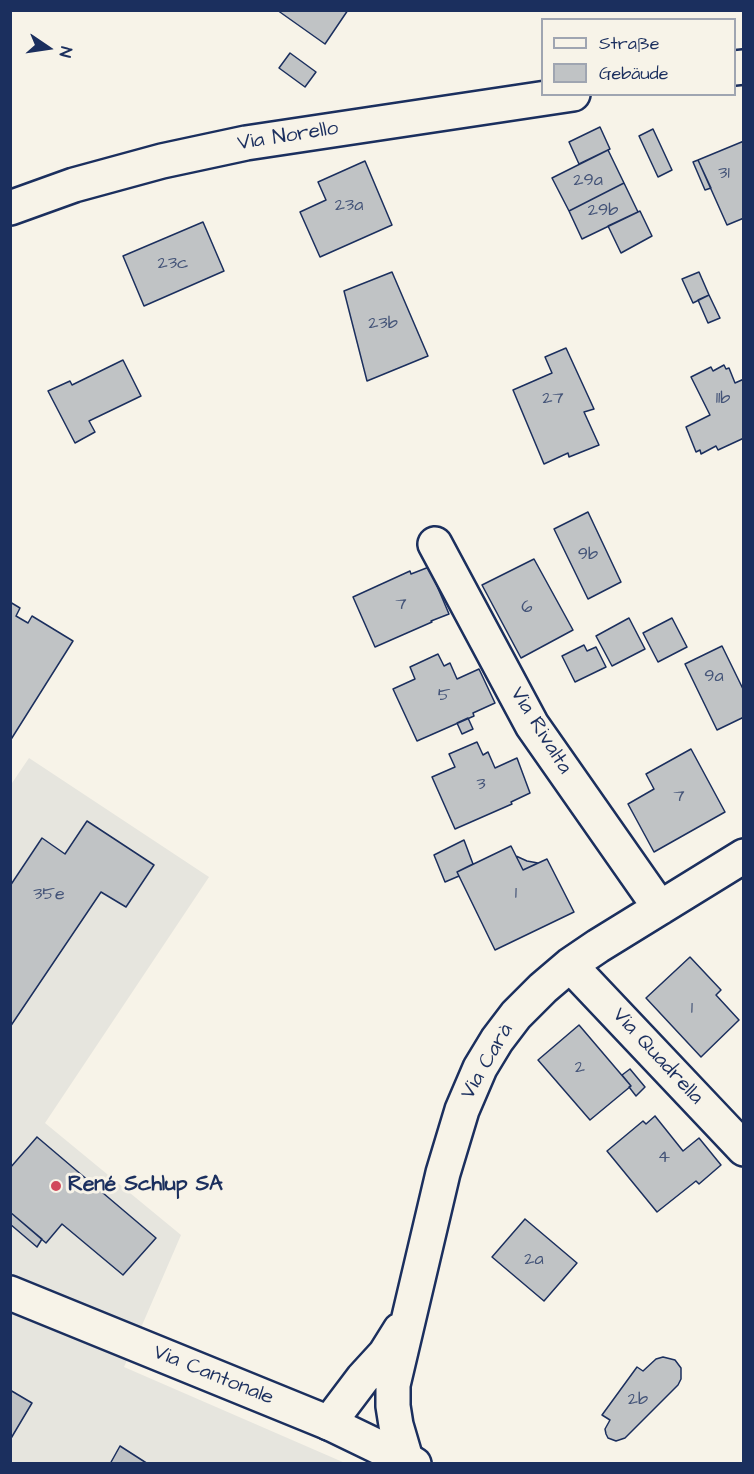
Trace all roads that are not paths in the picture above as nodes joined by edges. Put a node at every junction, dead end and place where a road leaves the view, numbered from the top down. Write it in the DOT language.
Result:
graph roads {
  1 [pos="560,96"];
  2 [pos="10,208"];
  3 [pos="435,544"];
  4 [pos="736,873"];
  5 [pos="660,908"];
  6 [pos="570,965"];
  7 [pos="744,1149"];
  8 [pos="10,1293"];
  9 [pos="410,1310"];
  10 [pos="328,1423"];
  11 [pos="410,1461"];
  1 -- 2 [label="street, Via Norello"];
  3 -- 5 [label="street, Via Rivalta"];
  4 -- 5 [label="street, Via Carà"];
  5 -- 6 [label="street, Via Carà"];
  6 -- 7 [label="street, Via Quadrella"];
  6 -- 9 [label="street, Via Carà"];
  8 -- 10 [label="street, Via Cantonale"];
  9 -- 10 [label="street"];
  9 -- 11 [label="street"];
  10 -- 11 [label="street, Via Cantonale"];
}
